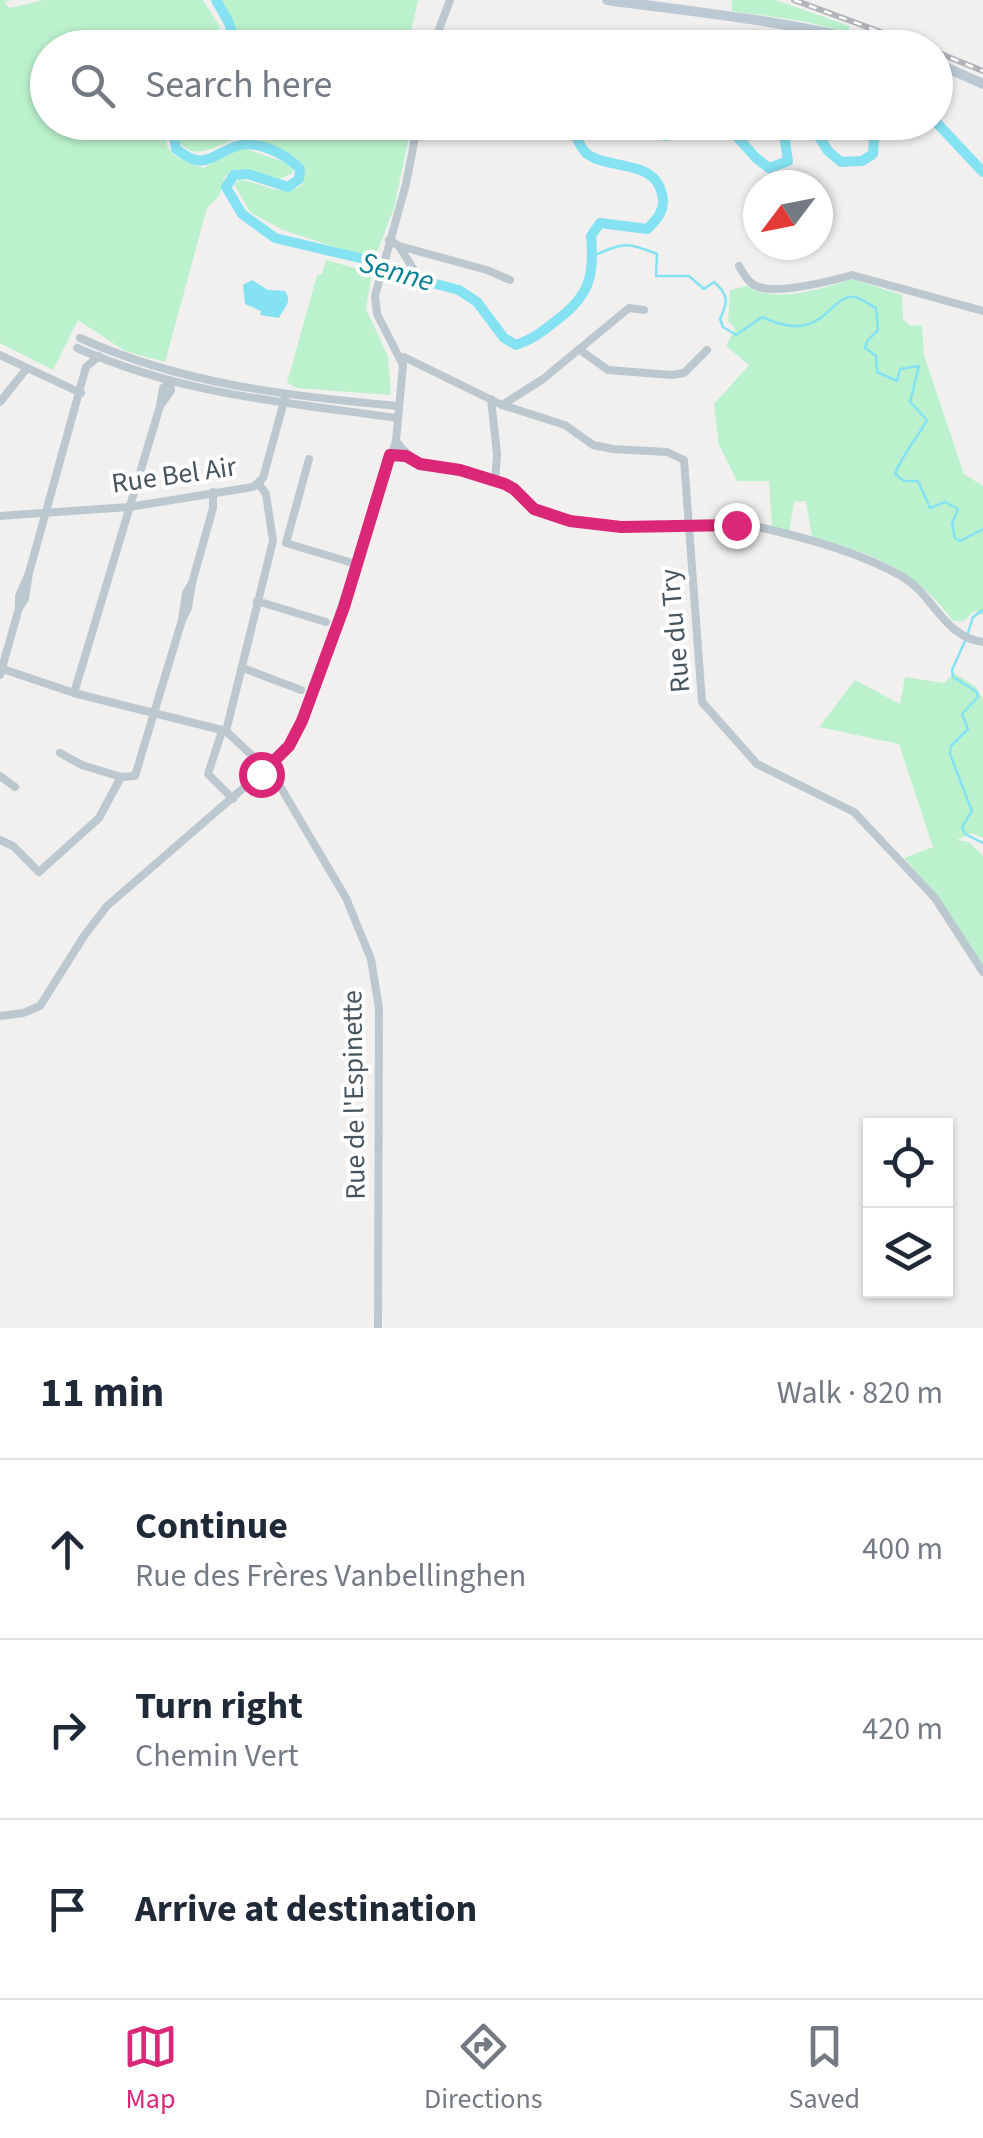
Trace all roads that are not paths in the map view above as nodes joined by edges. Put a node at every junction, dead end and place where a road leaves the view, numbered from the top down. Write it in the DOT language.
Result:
graph roads {
  1 [pos="450,0"];
  2 [pos="607,0"];
  3 [pos="439,30"];
  4 [pos="814,30"];
  5 [pos="953,71"];
  6 [pos="983,84"];
  7 [pos="415,140"];
  8 [pos="390,240"];
  9 [pos="399,246"];
  10 [pos="739,266"];
  11 [pos="418,275"];
  12 [pos="510,280"];
  13 [pos="644,310"];
  14 [pos="983,311"];
  15 [pos="80,338"];
  16 [pos="76,348"];
  17 [pos="106,350"];
  18 [pos="580,350"];
  19 [pos="707,350"];
  20 [pos="0,354"];
  21 [pos="97,357"];
  22 [pos="403,361"];
  23 [pos="28,368"];
  24 [pos="172,379"];
  25 [pos="81,393"];
  26 [pos="285,399"];
  27 [pos="491,399"];
  28 [pos="0,402"];
  29 [pos="502,405"];
  30 [pos="398,406"];
  31 [pos="397,418"];
  32 [pos="396,440"];
  33 [pos="390,455"];
  34 [pos="406,456"];
  35 [pos="309,459"];
  36 [pos="495,481"];
  37 [pos="259,484"];
  38 [pos="213,492"];
  39 [pos="129,507"];
  40 [pos="46,512"];
  41 [pos="0,516"];
  42 [pos="688,526"];
  43 [pos="356,564"];
  44 [pos="256,601"];
  45 [pos="326,622"];
  46 [pos="983,642"];
  47 [pos="243,668"];
  48 [pos="1,670"];
  49 [pos="301,690"];
  50 [pos="74,693"];
  51 [pos="155,712"];
  52 [pos="224,731"];
  53 [pos="60,753"];
  54 [pos="266,769"];
  55 [pos="0,776"];
  56 [pos="121,777"];
  57 [pos="16,788"];
  58 [pos="233,798"];
  59 [pos="0,840"];
  60 [pos="983,972"];
  61 [pos="0,1016"];
  62 [pos="378,1328"];
  1 -- 3 [label="street"];
  2 -- 4 [label="street"];
  5 -- 6 [label="street"];
  7 -- 8 [label="street"];
  8 -- 9 [label="street"];
  8 -- 22 [label="street"];
  9 -- 11 [label="street"];
  9 -- 12 [label="street"];
  10 -- 14 [label="street"];
  13 -- 18 [label="street"];
  15 -- 17 [label="street"];
  16 -- 21 [label="street"];
  17 -- 21 [label="street"];
  17 -- 24 [label="street"];
  18 -- 19 [label="street"];
  18 -- 29 [label="street"];
  20 -- 23 [label="street"];
  21 -- 24 [label="street"];
  21 -- 25 [label="street"];
  22 -- 27 [label="street, Rue du Try"];
  22 -- 30 [label="street"];
  23 -- 25 [label="street"];
  23 -- 28 [label="street"];
  24 -- 26 [label="street"];
  24 -- 39 [label="street"];
  25 -- 40 [label="street"];
  26 -- 30 [label="street"];
  26 -- 31 [label="street"];
  26 -- 37 [label="street, Rue Bel Air"];
  27 -- 29 [label="street, Rue du Try"];
  27 -- 36 [label="street"];
  29 -- 42 [label="street, Rue du Try"];
  30 -- 31 [label="street"];
  31 -- 32 [label="street"];
  32 -- 33 [label="street"];
  32 -- 34 [label="street"];
  33 -- 34 [label="street"];
  33 -- 43 [label="street"];
  34 -- 36 [label="street"];
  35 -- 43 [label="street"];
  36 -- 42 [label="street"];
  37 -- 38 [label="street, Rue Bel Air"];
  37 -- 44 [label="street"];
  38 -- 39 [label="street, Rue Bel Air"];
  38 -- 51 [label="street"];
  39 -- 40 [label="street, Rue Bel Air"];
  39 -- 50 [label="street"];
  40 -- 41 [label="street, Rue Bel Air"];
  40 -- 48 [label="street"];
  42 -- 46 [label="street"];
  42 -- 60 [label="street, Rue du Try"];
  43 -- 54 [label="street"];
  44 -- 45 [label="street"];
  44 -- 47 [label="street"];
  47 -- 49 [label="street"];
  47 -- 52 [label="street"];
  48 -- 50 [label="street"];
  50 -- 51 [label="street"];
  51 -- 52 [label="street"];
  51 -- 56 [label="street"];
  52 -- 54 [label="street, Rue de l'Espinette"];
  52 -- 58 [label="street"];
  53 -- 56 [label="street"];
  54 -- 58 [label="street"];
  54 -- 62 [label="street, Rue de l'Espinette"];
  55 -- 57 [label="street"];
  56 -- 59 [label="street"];
  58 -- 61 [label="street"];
}
